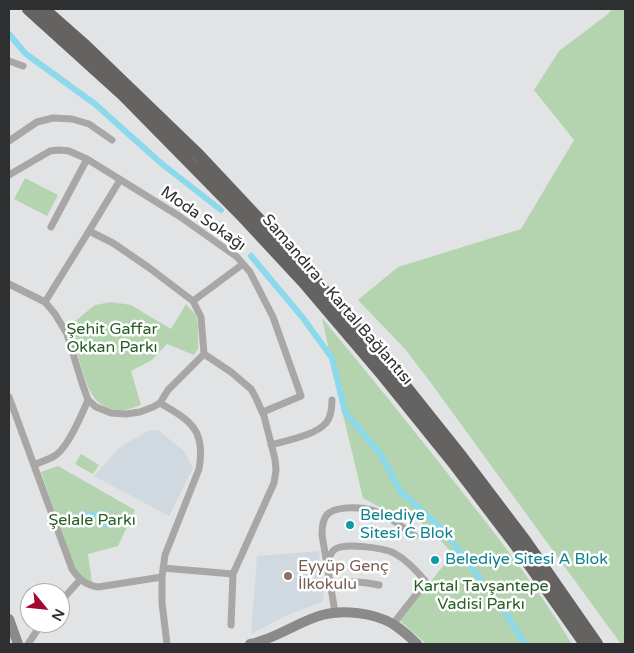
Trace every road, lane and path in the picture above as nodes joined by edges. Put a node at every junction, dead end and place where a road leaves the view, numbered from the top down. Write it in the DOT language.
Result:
graph roads {
  1 [pos="28,9"];
  2 [pos="44,9"];
  3 [pos="9,62"];
  4 [pos="23,66"];
  5 [pos="112,140"];
  6 [pos="9,141"];
  7 [pos="87,159"];
  8 [pos="9,175"];
  9 [pos="120,180"];
  10 [pos="51,227"];
  11 [pos="89,231"];
  12 [pos="244,264"];
  13 [pos="9,284"];
  14 [pos="194,301"];
  15 [pos="45,302"];
  16 [pos="204,354"];
  17 [pos="9,397"];
  18 [pos="88,400"];
  19 [pos="332,400"];
  20 [pos="160,403"];
  21 [pos="262,412"];
  22 [pos="272,446"];
  23 [pos="34,465"];
  24 [pos="415,536"];
  25 [pos="327,564"];
  26 [pos="163,568"];
  27 [pos="233,574"];
  28 [pos="162,577"];
  29 [pos="80,580"];
  30 [pos="331,585"];
  31 [pos="379,585"];
  32 [pos="70,591"];
  33 [pos="335,612"];
  34 [pos="9,619"];
  35 [pos="393,624"];
  36 [pos="231,625"];
  37 [pos="35,633"];
  38 [pos="18,644"];
  39 [pos="28,644"];
  40 [pos="167,644"];
  41 [pos="250,644"];
  42 [pos="417,644"];
  43 [pos="585,644"];
  44 [pos="597,644"];
  1 -- 43 [label="highway, Samandıra - Kartal Bağlantısı"];
  2 -- 44 [label="highway, Samandıra - Kartal Bağlantısı"];
  3 -- 4 [label="street"];
  5 -- 6 [label="street"];
  7 -- 8 [label="street, Moda Sokağı"];
  7 -- 9 [label="street, Moda Sokağı"];
  7 -- 10 [label="street"];
  9 -- 11 [label="street"];
  9 -- 12 [label="street, Moda Sokağı"];
  11 -- 14 [label="street"];
  11 -- 15 [label="street"];
  12 -- 14 [label="street"];
  12 -- 21 [label="street, Moda Sokağı"];
  13 -- 15 [label="street"];
  14 -- 16 [label="street"];
  15 -- 18 [label="street"];
  16 -- 20 [label="street"];
  16 -- 21 [label="street"];
  17 -- 23 [label="street"];
  18 -- 20 [label="street"];
  18 -- 23 [label="street"];
  19 -- 22 [label="street"];
  20 -- 26 [label="street"];
  21 -- 22 [label="street"];
  22 -- 27 [label="street"];
  23 -- 29 [label="street"];
  24 -- 25 [label="street"];
  25 -- 30 [label="street"];
  25 -- 35 [label="street"];
  26 -- 27 [label="street"];
  26 -- 28 [label="street"];
  27 -- 36 [label="street"];
  28 -- 29 [label="street"];
  28 -- 40 [label="street"];
  29 -- 32 [label="street"];
  30 -- 31 [label="street"];
  30 -- 33 [label="street"];
  33 -- 35 [label="street"];
  33 -- 41 [label="street"];
  34 -- 38 [label="street"];
  35 -- 42 [label="street"];
  37 -- 39 [label="street"];
}
